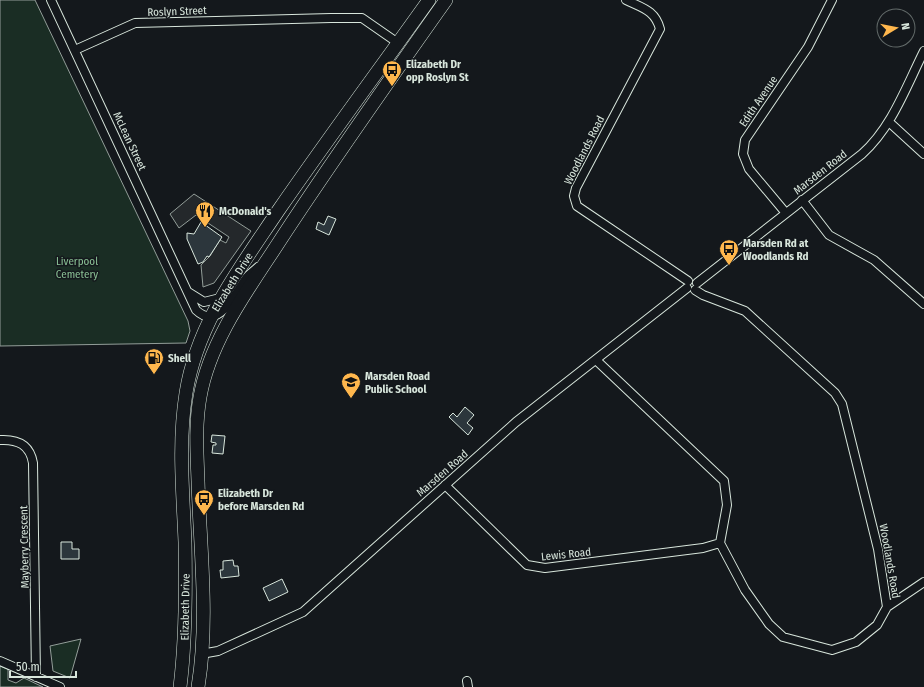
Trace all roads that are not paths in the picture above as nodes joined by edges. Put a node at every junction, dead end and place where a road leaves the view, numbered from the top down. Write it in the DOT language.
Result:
graph roads {
  1 [pos="51,0"];
  2 [pos="429,0"];
  3 [pos="446,0"];
  4 [pos="626,0"];
  5 [pos="832,0"];
  6 [pos="398,43"];
  7 [pos="75,50"];
  8 [pos="924,51"];
  9 [pos="889,122"];
  10 [pos="924,154"];
  11 [pos="802,200"];
  12 [pos="785,212"];
  13 [pos="268,259"];
  14 [pos="687,285"];
  15 [pos="696,286"];
  16 [pos="188,291"];
  17 [pos="220,298"];
  18 [pos="924,304"];
  19 [pos="211,316"];
  20 [pos="596,360"];
  21 [pos="0,440"];
  22 [pos="445,485"];
  23 [pos="720,543"];
  24 [pos="924,582"];
  25 [pos="887,607"];
  26 [pos="184,654"];
  27 [pos="202,654"];
  28 [pos="0,661"];
  29 [pos="36,677"];
  30 [pos="60,687"];
  31 [pos="180,687"];
  32 [pos="198,687"];
  1 -- 7 [label="street, McLean Street"];
  2 -- 6 [label="main road, Elizabeth Drive"];
  3 -- 13 [label="main road, Elizabeth Drive"];
  4 -- 14 [label="street, Woodlands Road"];
  5 -- 12 [label="street, Edith Avenue"];
  6 -- 7 [label="street, Roslyn Street"];
  6 -- 17 [label="main road, Elizabeth Drive"];
  7 -- 16 [label="street, McLean Street"];
  8 -- 9 [label="street, Marsden Road"];
  9 -- 10 [label="street"];
  9 -- 11 [label="street, Marsden Road"];
  11 -- 12 [label="street, Marsden Road"];
  11 -- 18 [label="street"];
  12 -- 15 [label="street, Marsden Road"];
  13 -- 19 [label="street"];
  13 -- 27 [label="main road, Elizabeth Drive"];
  14 -- 15 [label="street, Woodlands Road"];
  14 -- 20 [label="street, Marsden Road"];
  15 -- 25 [label="street, Woodlands Road"];
  16 -- 17 [label="street"];
  16 -- 19 [label="street, McLean Street"];
  17 -- 19 [label="main road, Elizabeth Drive"];
  19 -- 26 [label="main road, Elizabeth Drive"];
  20 -- 22 [label="street, Marsden Road"];
  20 -- 23 [label="street"];
  21 -- 29 [label="street, Mayberry Crescent"];
  22 -- 23 [label="street, Lewis Road"];
  22 -- 27 [label="street, Marsden Road"];
  23 -- 25 [label="street, Woodlands Road"];
  24 -- 25 [label="street"];
  26 -- 27 [label="main road"];
  26 -- 31 [label="main road, Elizabeth Drive"];
  27 -- 32 [label="main road, Elizabeth Drive"];
  28 -- 29 [label="street"];
  29 -- 30 [label="street"];
}
